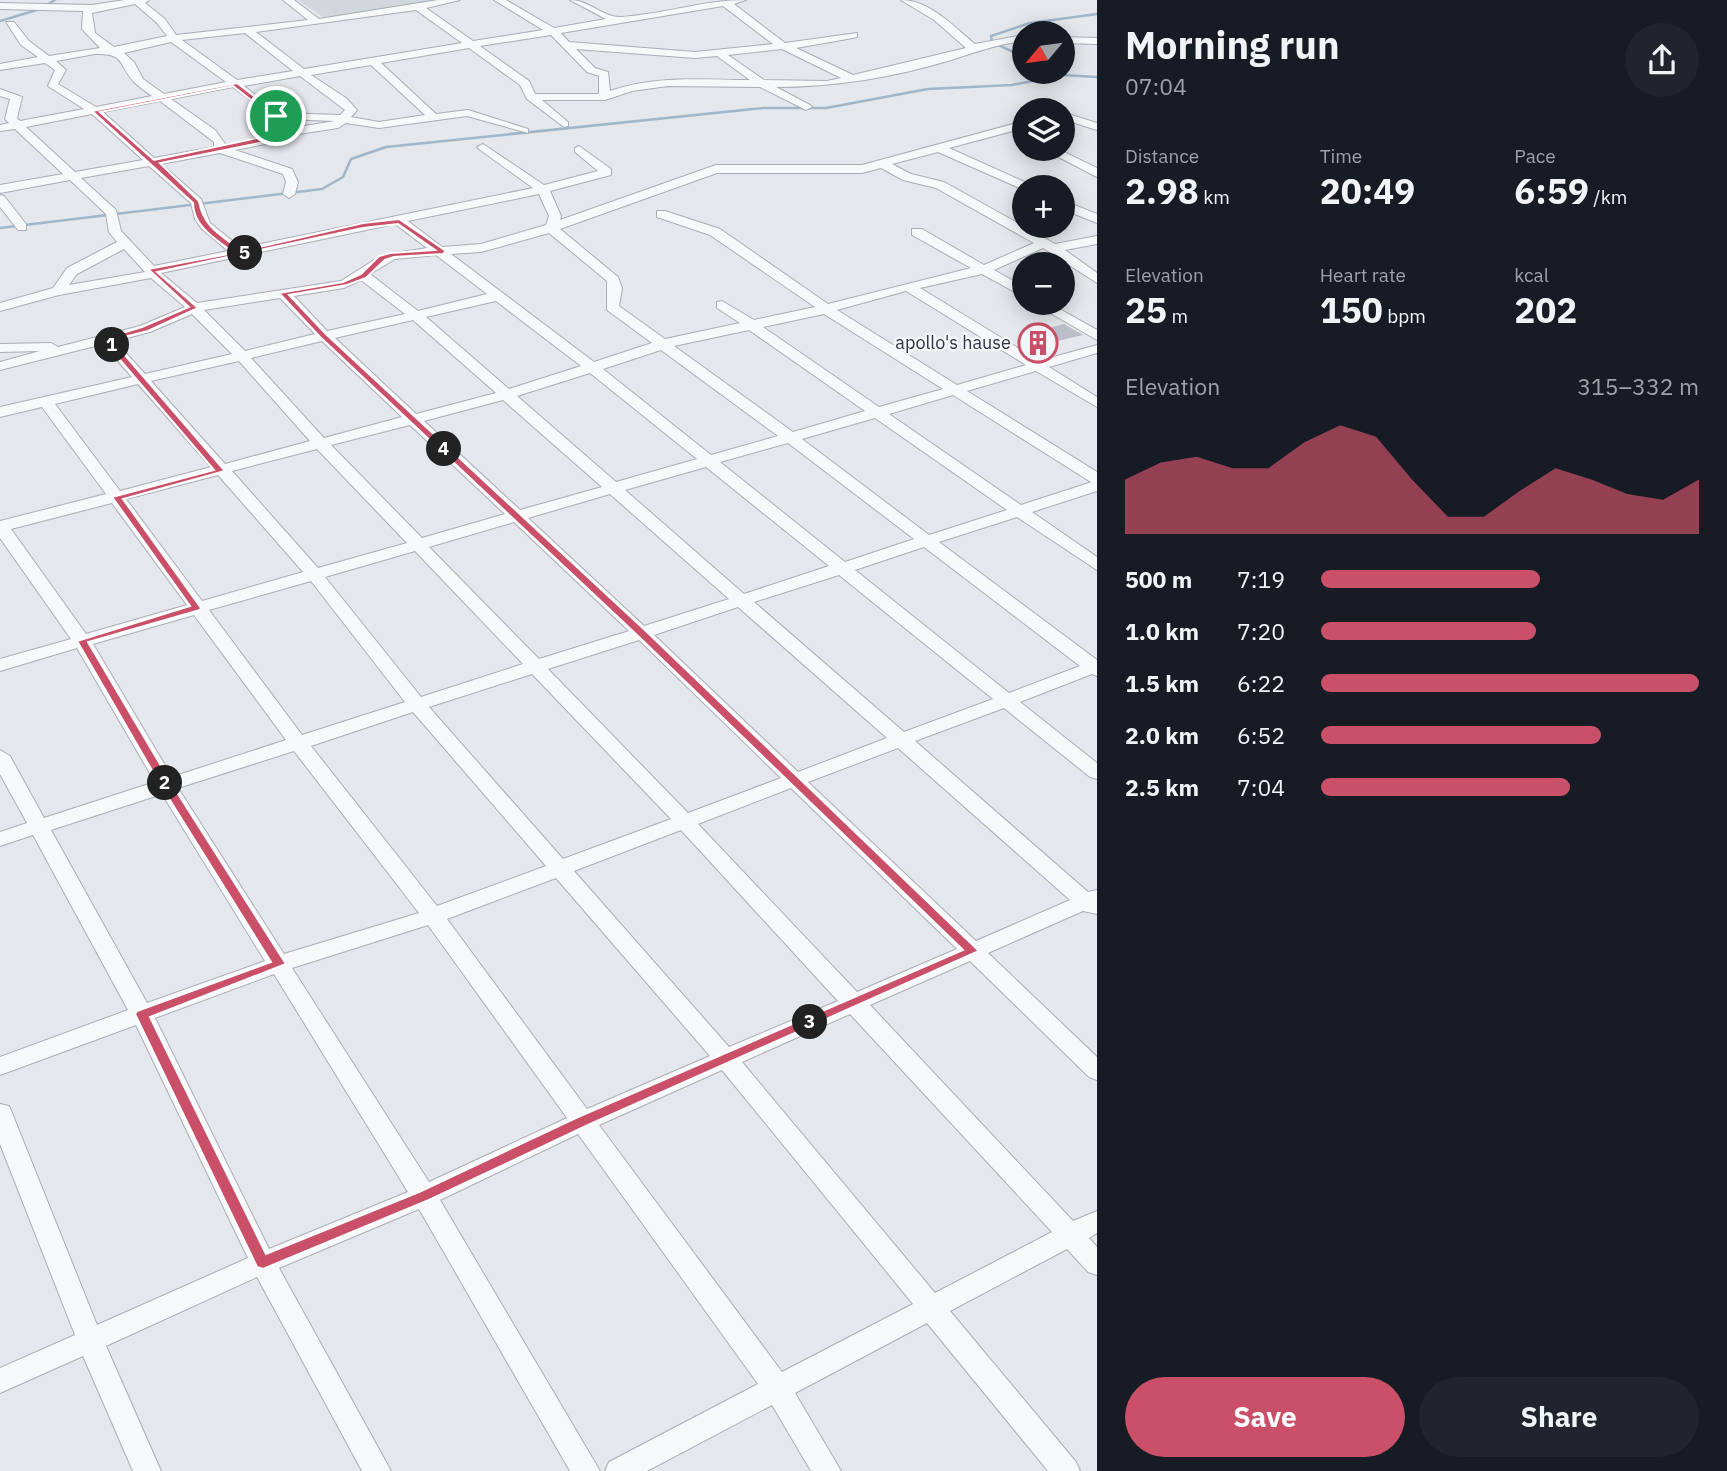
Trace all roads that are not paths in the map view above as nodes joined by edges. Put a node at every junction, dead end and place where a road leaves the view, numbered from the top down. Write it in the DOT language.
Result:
graph roads {
  1 [pos="288,0"];
  2 [pos="455,0"];
  3 [pos="499,0"];
  4 [pos="575,0"];
  5 [pos="649,0"];
  6 [pos="741,0"];
  7 [pos="906,0"];
  8 [pos="141,1"];
  9 [pos="724,1"];
  10 [pos="0,6"];
  11 [pos="417,6"];
  12 [pos="95,8"];
  13 [pos="673,12"];
  14 [pos="617,21"];
  15 [pos="317,22"];
  16 [pos="10,24"];
  17 [pos="246,29"];
  18 [pos="554,32"];
  19 [pos="853,35"];
  20 [pos="173,37"];
  21 [pos="1012,40"];
  22 [pos="1075,40"];
  23 [pos="1097,41"];
  24 [pos="780,44"];
  25 [pos="569,45"];
  26 [pos="476,46"];
  27 [pos="973,48"];
  28 [pos="113,51"];
  29 [pos="718,52"];
  30 [pos="49,59"];
  31 [pos="374,62"];
  32 [pos="0,67"];
  33 [pos="303,75"];
  34 [pos="852,79"];
  35 [pos="759,82"];
  36 [pos="234,84"];
  37 [pos="0,92"];
  38 [pos="531,97"];
  39 [pos="605,97"];
  40 [pos="167,99"];
  41 [pos="806,107"];
  42 [pos="95,111"];
  43 [pos="276,116"];
  44 [pos="435,119"];
  45 [pos="1075,119"];
  46 [pos="344,120"];
  47 [pos="564,124"];
  48 [pos="8,126"];
  49 [pos="1012,126"];
  50 [pos="1008,127"];
  51 [pos="1097,127"];
  52 [pos="1012,129"];
  53 [pos="524,131"];
  54 [pos="289,132"];
  55 [pos="483,146"];
  56 [pos="937,147"];
  57 [pos="220,149"];
  58 [pos="579,150"];
  59 [pos="1073,161"];
  60 [pos="155,162"];
  61 [pos="883,164"];
  62 [pos="1097,173"];
  63 [pos="71,177"];
  64 [pos="1012,181"];
  65 [pos="0,189"];
  66 [pos="543,190"];
  67 [pos="289,194"];
  68 [pos="0,199"];
  69 [pos="982,210"];
  70 [pos="1075,210"];
  71 [pos="661,214"];
  72 [pos="1097,219"];
  73 [pos="399,221"];
  74 [pos="22,227"];
  75 [pos="551,228"];
  76 [pos="917,232"];
  77 [pos="1097,240"];
  78 [pos="126,243"];
  79 [pos="1038,246"];
  80 [pos="1056,250"];
  81 [pos="443,252"];
  82 [pos="241,254"];
  83 [pos="983,270"];
  84 [pos="153,272"];
  85 [pos="364,276"];
  86 [pos="1097,279"];
  87 [pos="908,286"];
  88 [pos="1012,286"];
  89 [pos="58,290"];
  90 [pos="283,293"];
  91 [pos="498,296"];
  92 [pos="722,305"];
  93 [pos="0,307"];
  94 [pos="194,308"];
  95 [pos="826,309"];
  96 [pos="415,315"];
  97 [pos="1061,315"];
  98 [pos="749,326"];
  99 [pos="323,335"];
  100 [pos="1097,336"];
  101 [pos="106,339"];
  102 [pos="664,344"];
  103 [pos="0,348"];
  104 [pos="73,348"];
  105 [pos="1097,349"];
  106 [pos="243,357"];
  107 [pos="0,366"];
  108 [pos="1039,366"];
  109 [pos="593,368"];
  110 [pos="141,380"];
  111 [pos="955,390"];
  112 [pos="506,395"];
  113 [pos="45,401"];
  114 [pos="1097,403"];
  115 [pos="0,412"];
  116 [pos="875,412"];
  117 [pos="413,420"];
  118 [pos="791,438"];
  119 [pos="323,443"];
  120 [pos="710,460"];
  121 [pos="220,471"];
  122 [pos="1097,479"];
  123 [pos="1097,486"];
  124 [pos="613,489"];
  125 [pos="117,497"];
  126 [pos="1019,511"];
  127 [pos="515,516"];
  128 [pos="0,527"];
  129 [pos="928,540"];
  130 [pos="420,544"];
  131 [pos="1097,565"];
  132 [pos="841,569"];
  133 [pos="314,574"];
  134 [pos="744,600"];
  135 [pos="196,608"];
  136 [pos="642,633"];
  137 [pos="82,641"];
  138 [pos="0,665"];
  139 [pos="535,668"];
  140 [pos="1096,668"];
  141 [pos="1006,700"];
  142 [pos="418,706"];
  143 [pos="902,739"];
  144 [pos="299,744"];
  145 [pos="0,755"];
  146 [pos="1097,773"];
  147 [pos="793,780"];
  148 [pos="167,786"];
  149 [pos="684,821"];
  150 [pos="41,826"];
  151 [pos="0,839"];
  152 [pos="561,867"];
  153 [pos="1093,903"];
  154 [pos="433,916"];
  155 [pos="972,951"];
  156 [pos="279,964"];
  157 [pos="855,1003"];
  158 [pos="142,1014"];
  159 [pos="726,1059"];
  160 [pos="0,1066"];
  161 [pos="1097,1071"];
  162 [pos="0,1113"];
  163 [pos="583,1121"];
  164 [pos="424,1196"];
  165 [pos="1097,1221"];
  166 [pos="1070,1235"];
  167 [pos="263,1263"];
  168 [pos="1097,1264"];
  169 [pos="930,1308"];
  170 [pos="90,1340"];
  171 [pos="0,1381"];
  172 [pos="777,1388"];
  173 [pos="148,1471"];
  174 [pos="377,1471"];
  175 [pos="586,1471"];
  176 [pos="619,1471"];
  177 [pos="827,1471"];
  178 [pos="1066,1471"];
  1 -- 15 [label="street"];
  2 -- 11 [label="street"];
  3 -- 18 [label="street"];
  4 -- 14 [label="street"];
  5 -- 13 [label="street"];
  6 -- 9 [label="street"];
  7 -- 27 [label="street"];
  8 -- 12 [label="street"];
  8 -- 20 [label="street"];
  9 -- 13 [label="street"];
  9 -- 24 [label="street"];
  10 -- 12 [label="street"];
  11 -- 15 [label="street"];
  11 -- 26 [label="street"];
  12 -- 28 [label="street"];
  13 -- 14 [label="street"];
  14 -- 18 [label="street"];
  15 -- 17 [label="street"];
  16 -- 30 [label="street"];
  17 -- 20 [label="street"];
  17 -- 33 [label="street"];
  18 -- 25 [label="street"];
  18 -- 26 [label="street"];
  19 -- 24 [label="street"];
  20 -- 28 [label="street"];
  20 -- 36 [label="street"];
  21 -- 27 [label="street"];
  22 -- 23 [label="street"];
  24 -- 29 [label="street"];
  24 -- 34 [label="street"];
  25 -- 29 [label="street"];
  25 -- 39 [label="street"];
  26 -- 31 [label="street"];
  26 -- 38 [label="street"];
  27 -- 34 [label="street"];
  28 -- 30 [label="street"];
  28 -- 40 [label="street"];
  29 -- 35 [label="street"];
  30 -- 32 [label="street"];
  30 -- 42 [label="street"];
  31 -- 33 [label="street"];
  31 -- 44 [label="street"];
  33 -- 36 [label="street"];
  33 -- 46 [label="street"];
  34 -- 35 [label="street"];
  35 -- 39 [label="street"];
  35 -- 41 [label="street"];
  36 -- 40 [label="street"];
  36 -- 43 [label="street"];
  37 -- 48 [label="street"];
  38 -- 39 [label="street"];
  38 -- 47 [label="street"];
  40 -- 42 [label="street"];
  40 -- 57 [label="street"];
  42 -- 48 [label="street"];
  42 -- 60 [label="street"];
  43 -- 46 [label="street"];
  43 -- 54 [label="street"];
  44 -- 46 [label="street"];
  44 -- 53 [label="street"];
  45 -- 51 [label="street"];
  46 -- 54 [label="street"];
  48 -- 63 [label="street"];
  49 -- 50 [label="street"];
  50 -- 52 [label="street"];
  50 -- 56 [label="street"];
  54 -- 57 [label="street"];
  55 -- 66 [label="street"];
  56 -- 61 [label="street"];
  56 -- 64 [label="street"];
  57 -- 60 [label="street"];
  57 -- 67 [label="street"];
  58 -- 66 [label="street"];
  59 -- 62 [label="street"];
  60 -- 63 [label="street"];
  60 -- 82 [label="street"];
  61 -- 69 [label="street"];
  61 -- 75 [label="street"];
  63 -- 65 [label="street"];
  63 -- 78 [label="street"];
  66 -- 73 [label="street"];
  66 -- 75 [label="street"];
  68 -- 74 [label="street"];
  69 -- 79 [label="street"];
  69 -- 80 [label="street"];
  70 -- 72 [label="street"];
  71 -- 95 [label="street"];
  73 -- 81 [label="street"];
  73 -- 82 [label="street"];
  75 -- 81 [label="street"];
  75 -- 102 [label="street"];
  76 -- 83 [label="street"];
  77 -- 80 [label="street"];
  78 -- 84 [label="street"];
  78 -- 89 [label="street"];
  79 -- 80 [label="street"];
  79 -- 83 [label="street"];
  80 -- 86 [label="street"];
  81 -- 85 [label="street"];
  81 -- 91 [label="street"];
  82 -- 84 [label="street"];
  83 -- 87 [label="street"];
  83 -- 88 [label="street"];
  84 -- 89 [label="street"];
  84 -- 94 [label="street"];
  85 -- 90 [label="street"];
  85 -- 96 [label="street"];
  87 -- 95 [label="street"];
  87 -- 108 [label="street"];
  89 -- 93 [label="street"];
  90 -- 94 [label="street"];
  90 -- 99 [label="street"];
  91 -- 96 [label="street"];
  91 -- 109 [label="street"];
  92 -- 98 [label="street"];
  94 -- 101 [label="street"];
  94 -- 106 [label="street"];
  95 -- 98 [label="street"];
  95 -- 111 [label="street"];
  96 -- 99 [label="street"];
  96 -- 112 [label="street"];
  97 -- 100 [label="street"];
  98 -- 102 [label="street"];
  98 -- 116 [label="street"];
  99 -- 106 [label="street"];
  99 -- 117 [label="street"];
  101 -- 104 [label="street"];
  101 -- 110 [label="street"];
  102 -- 109 [label="street"];
  102 -- 118 [label="street"];
  103 -- 104 [label="street"];
  104 -- 107 [label="street"];
  105 -- 108 [label="street"];
  106 -- 110 [label="street"];
  106 -- 119 [label="street"];
  108 -- 111 [label="street"];
  108 -- 114 [label="street"];
  109 -- 112 [label="street"];
  109 -- 120 [label="street"];
  110 -- 113 [label="street"];
  110 -- 121 [label="street"];
  111 -- 116 [label="street"];
  111 -- 122 [label="street"];
  112 -- 117 [label="street"];
  112 -- 124 [label="street"];
  113 -- 115 [label="street"];
  113 -- 125 [label="street"];
  116 -- 118 [label="street"];
  116 -- 126 [label="street"];
  117 -- 119 [label="street"];
  117 -- 127 [label="street"];
  118 -- 120 [label="street"];
  118 -- 129 [label="street"];
  119 -- 121 [label="street"];
  119 -- 130 [label="street"];
  120 -- 124 [label="street"];
  120 -- 132 [label="street"];
  121 -- 125 [label="street"];
  121 -- 133 [label="street"];
  123 -- 126 [label="street"];
  124 -- 127 [label="street"];
  124 -- 134 [label="street"];
  125 -- 128 [label="street"];
  125 -- 135 [label="street"];
  126 -- 129 [label="street"];
  126 -- 131 [label="street"];
  127 -- 130 [label="street"];
  127 -- 136 [label="street"];
  128 -- 137 [label="street"];
  129 -- 132 [label="street"];
  129 -- 140 [label="street"];
  130 -- 133 [label="street"];
  130 -- 139 [label="street"];
  132 -- 134 [label="street"];
  132 -- 141 [label="street"];
  133 -- 135 [label="street"];
  133 -- 142 [label="street"];
  134 -- 136 [label="street"];
  134 -- 143 [label="street"];
  135 -- 137 [label="street"];
  135 -- 144 [label="street"];
  136 -- 139 [label="street"];
  136 -- 147 [label="street"];
  137 -- 138 [label="street"];
  137 -- 148 [label="street"];
  139 -- 142 [label="street"];
  139 -- 149 [label="street"];
  140 -- 141 [label="street"];
  141 -- 143 [label="street"];
  141 -- 146 [label="street"];
  142 -- 144 [label="street"];
  142 -- 152 [label="street"];
  143 -- 147 [label="street"];
  143 -- 153 [label="street"];
  144 -- 148 [label="street"];
  144 -- 154 [label="street"];
  145 -- 150 [label="street"];
  147 -- 149 [label="street"];
  147 -- 155 [label="street"];
  148 -- 150 [label="street"];
  148 -- 156 [label="street"];
  149 -- 152 [label="street"];
  149 -- 157 [label="street"];
  150 -- 151 [label="street"];
  150 -- 158 [label="street"];
  152 -- 154 [label="street"];
  152 -- 159 [label="street"];
  153 -- 155 [label="street"];
  154 -- 156 [label="street"];
  154 -- 163 [label="street"];
  155 -- 157 [label="street"];
  155 -- 161 [label="street"];
  156 -- 158 [label="street"];
  156 -- 164 [label="street"];
  157 -- 159 [label="street"];
  157 -- 166 [label="street"];
  158 -- 160 [label="street"];
  158 -- 167 [label="street"];
  159 -- 163 [label="street"];
  159 -- 169 [label="street"];
  162 -- 170 [label="street"];
  163 -- 164 [label="street"];
  163 -- 172 [label="street"];
  164 -- 167 [label="street"];
  164 -- 175 [label="street"];
  165 -- 166 [label="street"];
  166 -- 168 [label="street"];
  166 -- 169 [label="street"];
  167 -- 170 [label="street"];
  167 -- 174 [label="street"];
  169 -- 172 [label="street"];
  169 -- 178 [label="street"];
  170 -- 171 [label="street"];
  170 -- 173 [label="street"];
  172 -- 176 [label="street"];
  172 -- 177 [label="street"];
}
